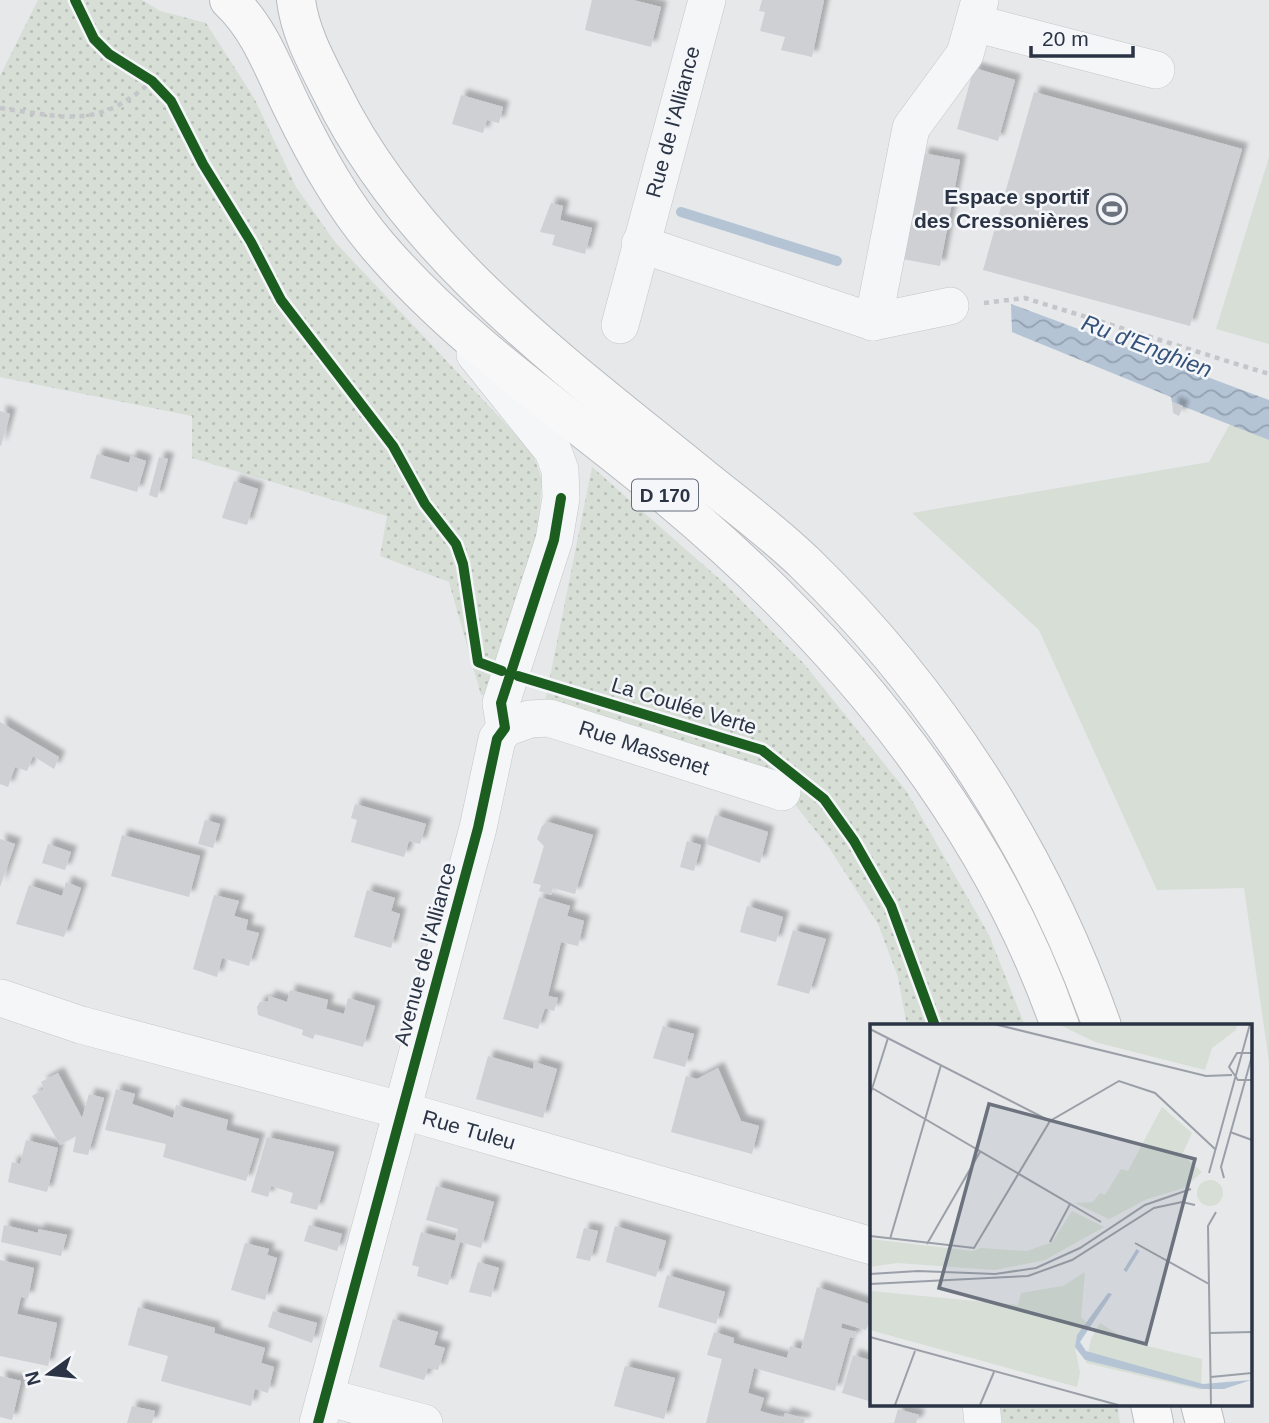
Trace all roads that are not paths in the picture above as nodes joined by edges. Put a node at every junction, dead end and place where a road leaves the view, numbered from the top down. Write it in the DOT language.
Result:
graph roads {
  1 [pos="229,0"];
  2 [pos="296,0"];
  3 [pos="707,0"];
  4 [pos="977,11"];
  5 [pos="1156,70"];
  6 [pos="640,244"];
  7 [pos="950,306"];
  8 [pos="439,309"];
  9 [pos="873,322"];
  10 [pos="620,325"];
  11 [pos="505,728"];
  12 [pos="782,792"];
  13 [pos="0,994"];
  14 [pos="1059,1024"];
  15 [pos="1101,1024"];
  16 [pos="402,1111"];
  17 [pos="870,1245"];
  18 [pos="1201,1406"];
  19 [pos="322,1410"];
  20 [pos="424,1423"];
  21 [pos="1205,1423"];
  1 -- 8 [label="highway, D 170"];
  2 -- 15 [label="highway, D 170"];
  3 -- 6 [label="street, Rue de l'Alliance"];
  4 -- 5 [label="street"];
  4 -- 9 [label="street"];
  6 -- 9 [label="street"];
  6 -- 10 [label="street, Rue de l'Alliance"];
  7 -- 9 [label="street"];
  8 -- 11 [label="street, Avenue de l'Alliance"];
  8 -- 14 [label="highway, D 170"];
  11 -- 12 [label="street, Rue Massenet"];
  11 -- 16 [label="street, Avenue de l'Alliance"];
  13 -- 16 [label="street, Rue Tuleu"];
  16 -- 17 [label="street, Rue Tuleu"];
  16 -- 19 [label="street, Avenue de l'Alliance"];
  18 -- 21 [label="highway"];
  19 -- 20 [label="street"];
}
